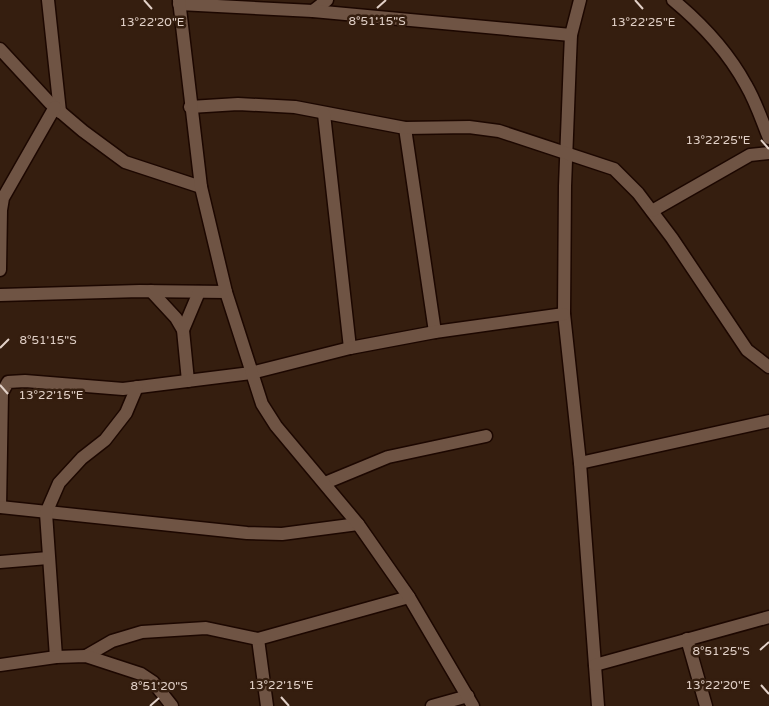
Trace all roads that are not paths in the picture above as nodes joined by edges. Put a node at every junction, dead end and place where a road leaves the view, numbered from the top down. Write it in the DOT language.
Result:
graph roads {
  1 [pos="48,0"];
  2 [pos="327,0"];
  3 [pos="580,0"];
  4 [pos="673,0"];
  5 [pos="179,2"];
  6 [pos="313,11"];
  7 [pos="571,35"];
  8 [pos="0,49"];
  9 [pos="190,107"];
  10 [pos="58,110"];
  11 [pos="324,114"];
  12 [pos="405,128"];
  13 [pos="769,138"];
  14 [pos="769,153"];
  15 [pos="566,154"];
  16 [pos="201,187"];
  17 [pos="652,211"];
  18 [pos="0,270"];
  19 [pos="151,291"];
  20 [pos="199,292"];
  21 [pos="226,292"];
  22 [pos="0,295"];
  23 [pos="564,314"];
  24 [pos="183,330"];
  25 [pos="435,332"];
  26 [pos="350,348"];
  27 [pos="769,367"];
  28 [pos="251,373"];
  29 [pos="188,381"];
  30 [pos="137,387"];
  31 [pos="769,421"];
  32 [pos="486,436"];
  33 [pos="580,463"];
  34 [pos="325,483"];
  35 [pos="0,507"];
  36 [pos="46,513"];
  37 [pos="358,524"];
  38 [pos="48,558"];
  39 [pos="0,562"];
  40 [pos="409,597"];
  41 [pos="769,617"];
  42 [pos="258,639"];
  43 [pos="687,639"];
  44 [pos="56,656"];
  45 [pos="86,656"];
  46 [pos="0,665"];
  47 [pos="595,665"];
  48 [pos="470,701"];
  49 [pos="172,706"];
  50 [pos="267,706"];
  51 [pos="432,706"];
  52 [pos="598,706"];
  53 [pos="706,706"];
  1 -- 10 [label="street"];
  2 -- 6 [label="street"];
  3 -- 7 [label="street"];
  4 -- 13 [label="street"];
  5 -- 6 [label="street"];
  5 -- 9 [label="street"];
  6 -- 7 [label="street"];
  7 -- 15 [label="street"];
  8 -- 10 [label="street"];
  9 -- 11 [label="street"];
  9 -- 16 [label="street"];
  10 -- 16 [label="street"];
  10 -- 18 [label="street"];
  11 -- 12 [label="street"];
  11 -- 26 [label="street"];
  12 -- 15 [label="street"];
  12 -- 25 [label="street"];
  14 -- 17 [label="street"];
  15 -- 17 [label="street"];
  15 -- 23 [label="street"];
  16 -- 21 [label="street"];
  17 -- 27 [label="street"];
  19 -- 20 [label="street"];
  19 -- 22 [label="street"];
  19 -- 24 [label="street"];
  20 -- 21 [label="street"];
  20 -- 24 [label="street"];
  21 -- 28 [label="street"];
  23 -- 25 [label="street"];
  23 -- 33 [label="street"];
  24 -- 29 [label="street"];
  25 -- 26 [label="street"];
  26 -- 28 [label="street"];
  28 -- 29 [label="street"];
  28 -- 34 [label="street"];
  29 -- 30 [label="street"];
  30 -- 35 [label="street"];
  30 -- 36 [label="street"];
  31 -- 33 [label="street"];
  32 -- 34 [label="street"];
  33 -- 47 [label="street"];
  34 -- 37 [label="street"];
  35 -- 36 [label="street"];
  36 -- 37 [label="street"];
  36 -- 38 [label="street"];
  37 -- 40 [label="street"];
  38 -- 39 [label="street"];
  38 -- 44 [label="street"];
  40 -- 42 [label="street"];
  40 -- 48 [label="street"];
  41 -- 43 [label="street"];
  42 -- 45 [label="street"];
  42 -- 50 [label="street"];
  43 -- 47 [label="street"];
  43 -- 53 [label="street"];
  44 -- 45 [label="street"];
  44 -- 46 [label="street"];
  45 -- 49 [label="street"];
  47 -- 52 [label="street"];
  48 -- 51 [label="street"];
}
